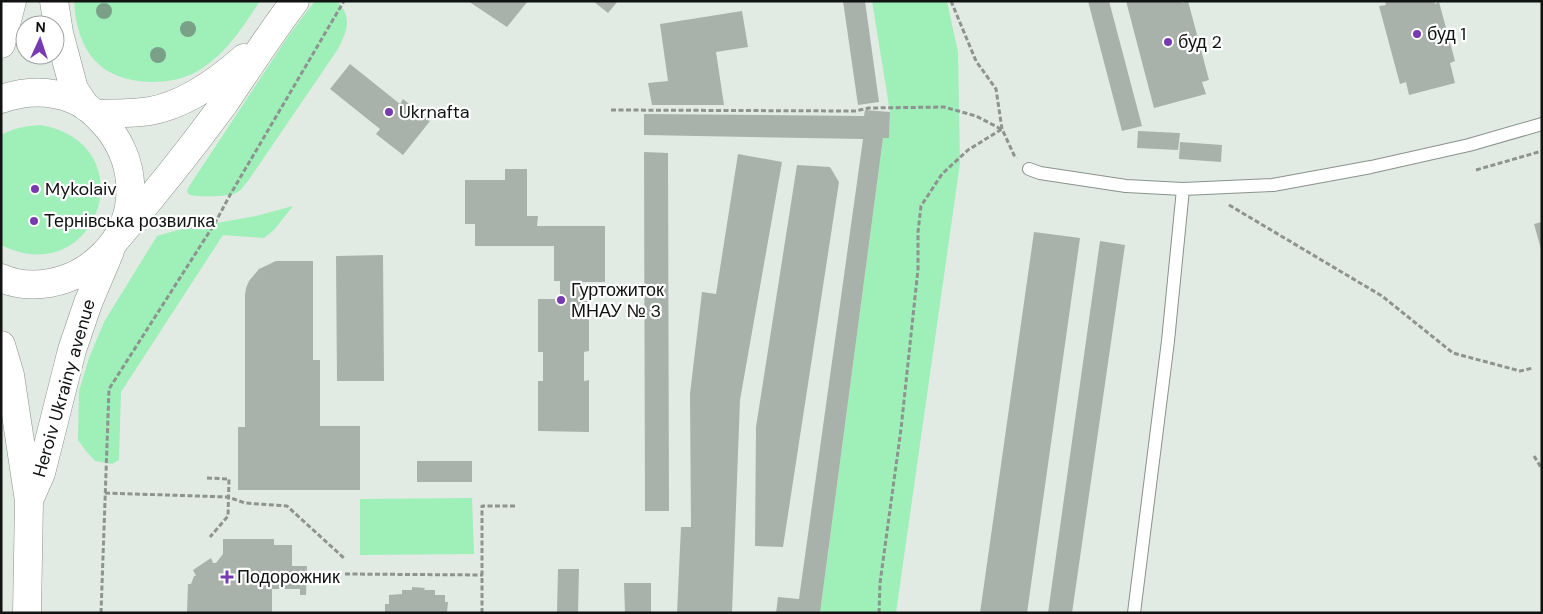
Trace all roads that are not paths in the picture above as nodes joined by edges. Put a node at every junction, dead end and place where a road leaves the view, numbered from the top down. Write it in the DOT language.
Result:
graph roads {
  1 [pos="12,1"];
  2 [pos="54,1"];
  3 [pos="295,1"];
  4 [pos="269,36"];
  5 [pos="1,44"];
  6 [pos="1,99"];
  7 [pos="90,110"];
  8 [pos="1542,124"];
  9 [pos="1029,168"];
  10 [pos="1183,189"];
  11 [pos="114,242"];
  12 [pos="1,278"];
  13 [pos="1,345"];
  14 [pos="29,501"];
  15 [pos="27,613"];
  16 [pos="1134,613"];
  1 -- 5 [label="main road"];
  2 -- 7 [label="main road"];
  3 -- 4 [label="main road"];
  4 -- 7 [label="main road"];
  4 -- 11 [label="main road"];
  6 -- 7 [label="main road"];
  7 -- 11 [label="main road, Heroiv Ukrainy avenue"];
  8 -- 10 [label="lane"];
  9 -- 10 [label="lane"];
  10 -- 16 [label="lane"];
  11 -- 12 [label="main road"];
  11 -- 14 [label="main road, Heroiv Ukrainy avenue"];
  13 -- 14 [label="main road, Heroiv Ukrainy avenue"];
  14 -- 15 [label="main road, Heroiv Ukrainy avenue"];
}
